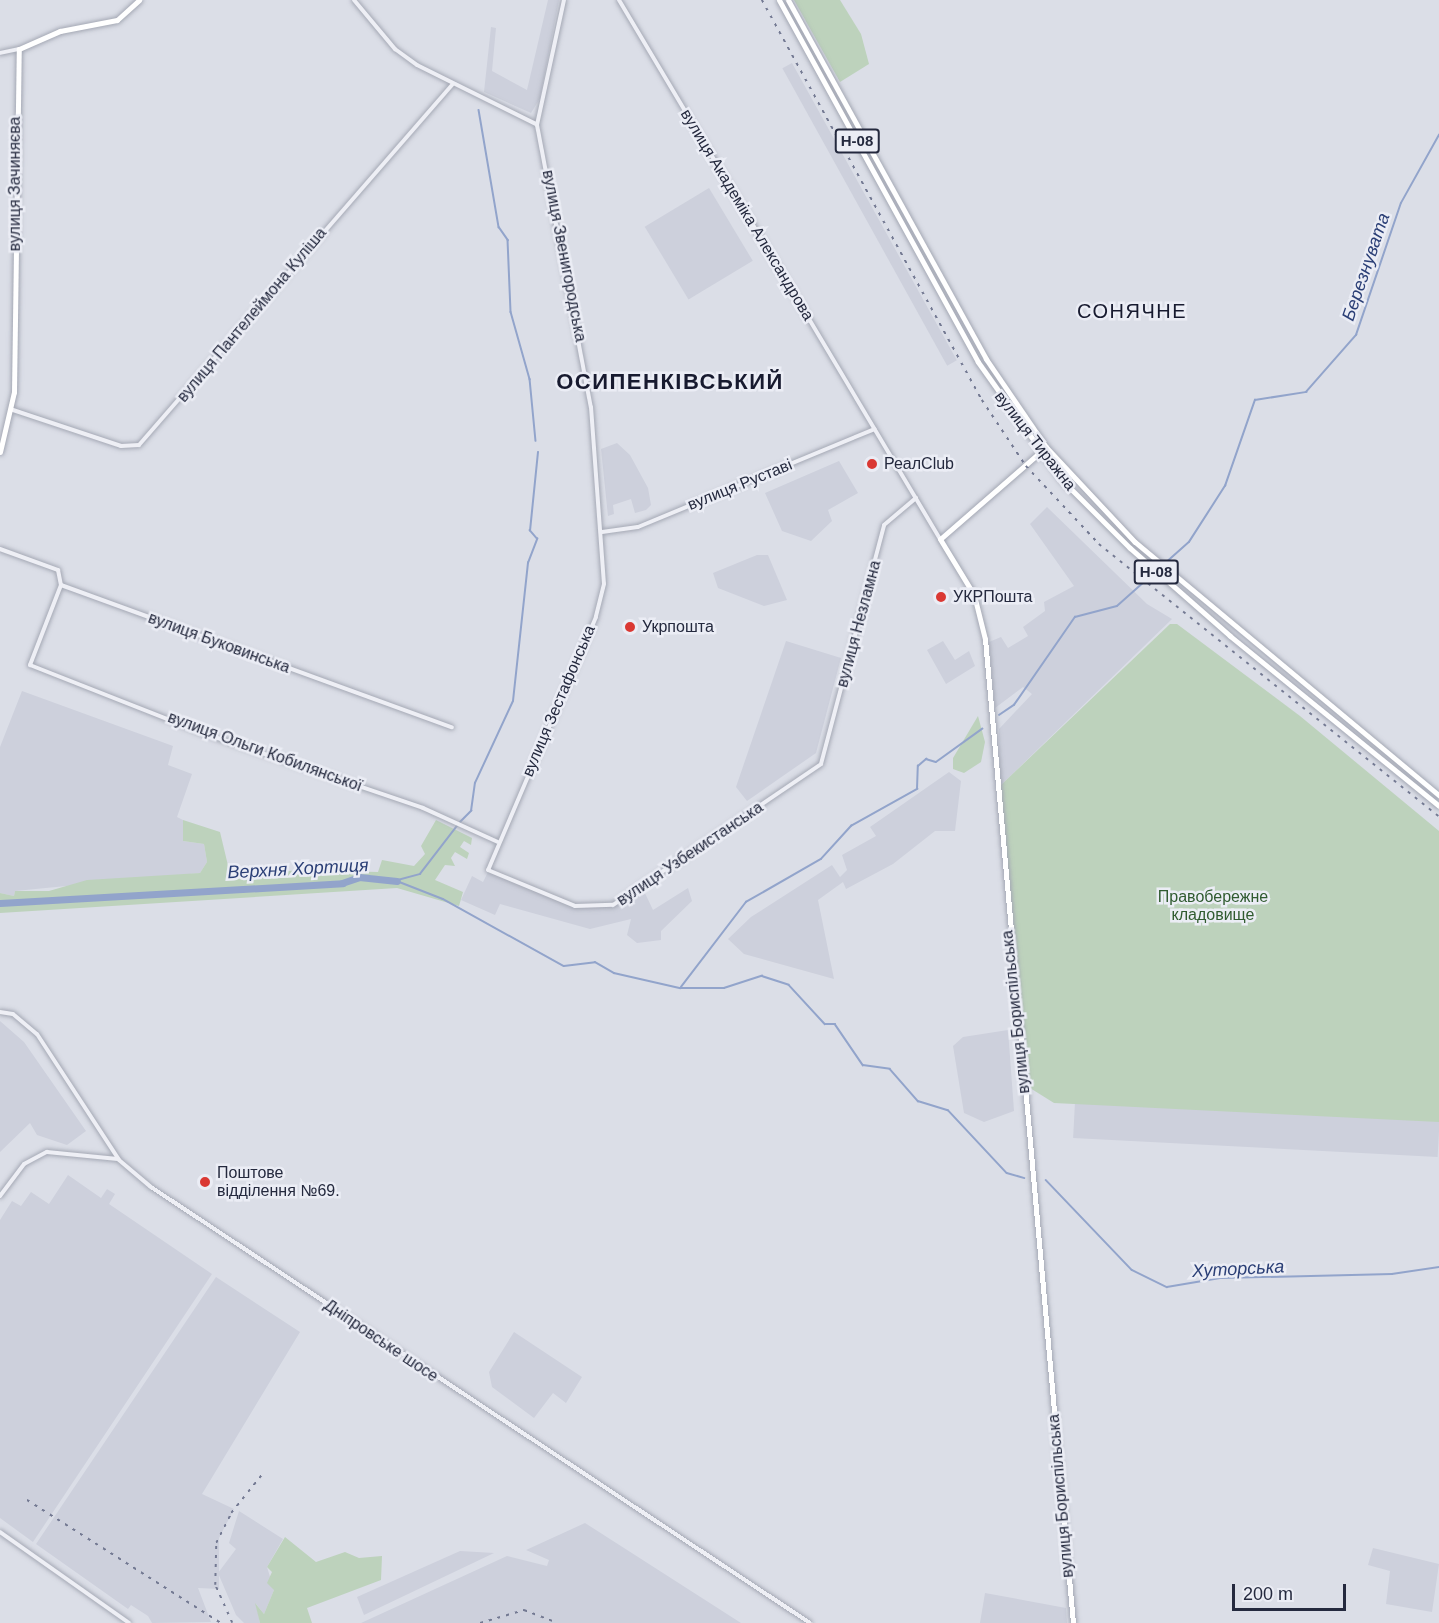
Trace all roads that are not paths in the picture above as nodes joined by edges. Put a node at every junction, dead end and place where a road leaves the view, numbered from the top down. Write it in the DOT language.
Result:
graph roads {
  1 [pos="139,0"];
  2 [pos="354,0"];
  3 [pos="564,0"];
  4 [pos="619,0"];
  5 [pos="779,0"];
  6 [pos="788,0"];
  7 [pos="19,48"];
  8 [pos="0,53"];
  9 [pos="453,84"];
  10 [pos="537,125"];
  11 [pos="12,410"];
  12 [pos="875,429"];
  13 [pos="1046,447"];
  14 [pos="0,452"];
  15 [pos="1040,452"];
  16 [pos="916,498"];
  17 [pos="602,532"];
  18 [pos="940,539"];
  19 [pos="0,549"];
  20 [pos="61,585"];
  21 [pos="1265,650"];
  22 [pos="1259,660"];
  23 [pos="1350,720"];
  24 [pos="452,727"];
  25 [pos="1345,728"];
  26 [pos="821,764"];
  27 [pos="1439,795"];
  28 [pos="1439,806"];
  29 [pos="498,842"];
  30 [pos="486,864"];
  31 [pos="0,1012"];
  32 [pos="118,1160"];
  33 [pos="0,1196"];
  34 [pos="0,1532"];
  35 [pos="129,1623"];
  36 [pos="810,1623"];
  37 [pos="1073,1623"];
  1 -- 7 [label="main road"];
  2 -- 9 [label="street"];
  3 -- 10 [label="street, вулиця Звенигородська"];
  4 -- 12 [label="street, вулиця Академіка Александрова"];
  5 -- 15 [label="main road, вулиця Тиражна / Н-08"];
  6 -- 13 [label="main road, вулиця Тиражна / Н-08"];
  7 -- 8 [label="street"];
  7 -- 11 [label="main road, вулиця Зачиняєва"];
  9 -- 10 [label="street"];
  9 -- 11 [label="street, вулиця Пантелеймона Куліша"];
  10 -- 17 [label="street, вулиця Звенигородська"];
  11 -- 14 [label="main road, вулиця Зачиняєва"];
  12 -- 16 [label="street, вулиця Бориспільська"];
  12 -- 17 [label="street, вулиця Руставі"];
  13 -- 15 [label="main road"];
  13 -- 21 [label="main road, вулиця Тиражна / Н-08"];
  15 -- 18 [label="main road"];
  15 -- 22 [label="main road, вулиця Тиражна / Н-08"];
  16 -- 18 [label="street, вулиця Бориспільська"];
  16 -- 26 [label="street, вулиця Незламна"];
  17 -- 29 [label="street, вулиця Зестафонська"];
  18 -- 37 [label="main road, вулиця Бориспільська"];
  19 -- 20 [label="street, вулиця Буковинська"];
  20 -- 24 [label="street, вулиця Буковинська"];
  20 -- 29 [label="street, вулиця Ольги Кобилянської"];
  21 -- 22 [label="main road"];
  21 -- 23 [label="main road, вулиця Тиражна / Н-08"];
  22 -- 25 [label="main road, вулиця Тиражна / Н-08"];
  23 -- 25 [label="main road"];
  23 -- 27 [label="main road, вулиця Тиражна / Н-08"];
  25 -- 28 [label="main road, вулиця Тиражна / Н-08"];
  26 -- 30 [label="street, вулиця Узбекистанська"];
  29 -- 30 [label="street, вулиця Зестафонська"];
  31 -- 32 [label="street, Дніпровське шосе"];
  32 -- 33 [label="street"];
  32 -- 36 [label="street, Дніпровське шосе"];
  34 -- 35 [label="street"];
}
